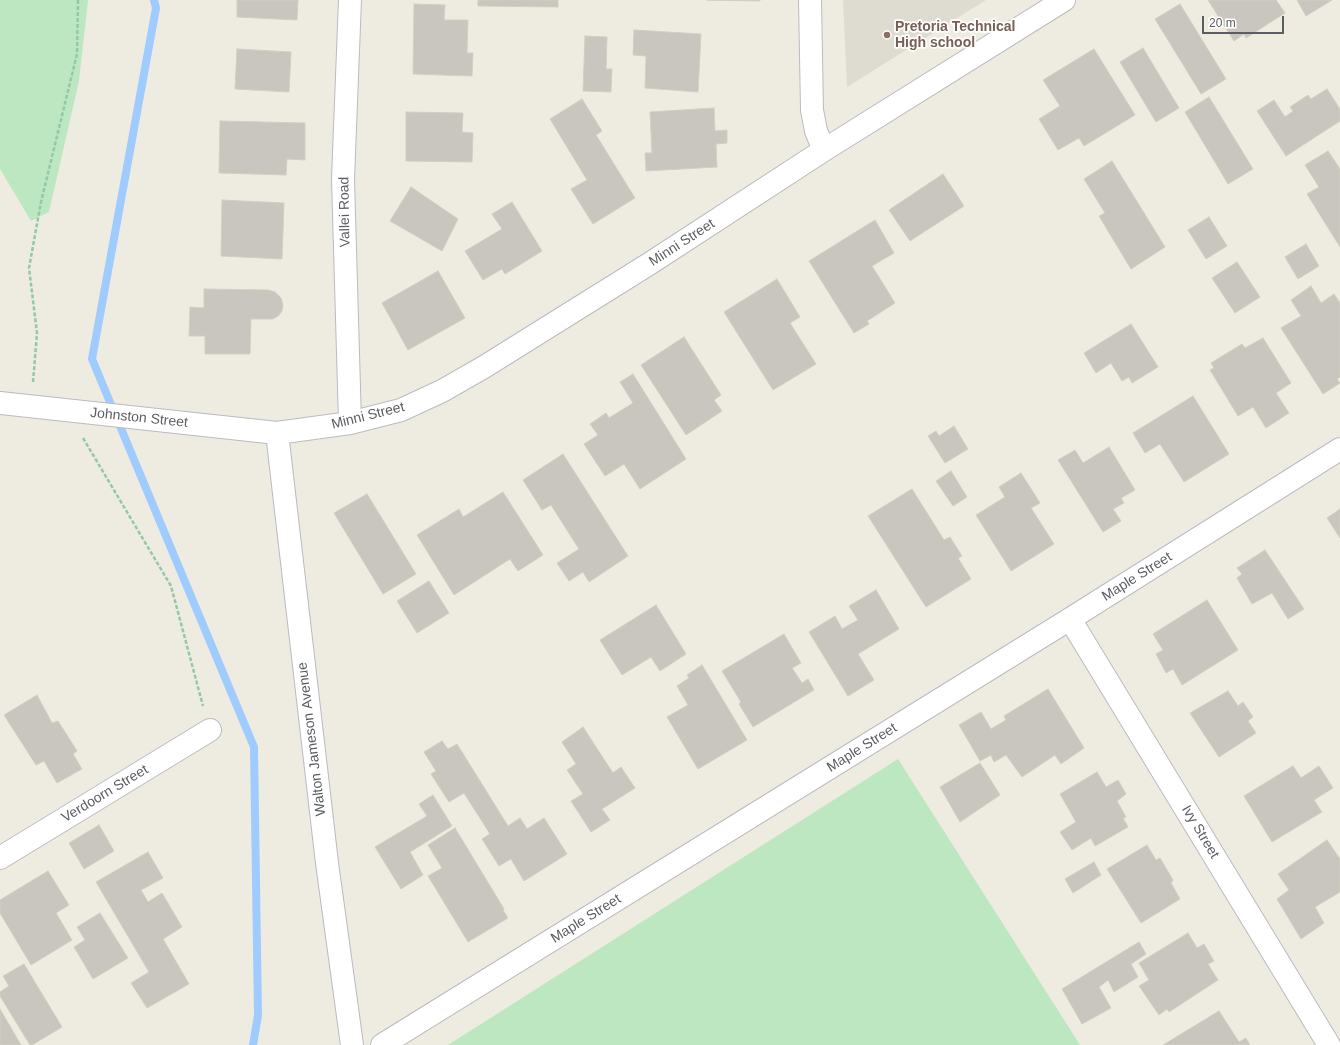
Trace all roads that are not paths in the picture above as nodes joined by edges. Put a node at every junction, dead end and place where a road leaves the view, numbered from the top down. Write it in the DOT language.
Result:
graph roads {
  1 [pos="350,0"];
  2 [pos="810,0"];
  3 [pos="1064,0"];
  4 [pos="824,150"];
  5 [pos="0,403"];
  6 [pos="350,423"];
  7 [pos="277,433"];
  8 [pos="1340,449"];
  9 [pos="1070,619"];
  10 [pos="210,730"];
  11 [pos="0,858"];
  12 [pos="352,1045"];
  13 [pos="382,1045"];
  14 [pos="1329,1045"];
  1 -- 6 [label="street, Vallei Road"];
  2 -- 4 [label="street"];
  3 -- 4 [label="street, Minni Street"];
  4 -- 6 [label="street, Minni Street"];
  5 -- 7 [label="street, Johnston Street"];
  6 -- 7 [label="street, Minni Street"];
  7 -- 12 [label="street, Walton Jameson Avenue"];
  8 -- 9 [label="street, Maple Street"];
  9 -- 13 [label="street, Maple Street"];
  9 -- 14 [label="street, Ivy Street"];
  10 -- 11 [label="street, Verdoorn Street"];
}
